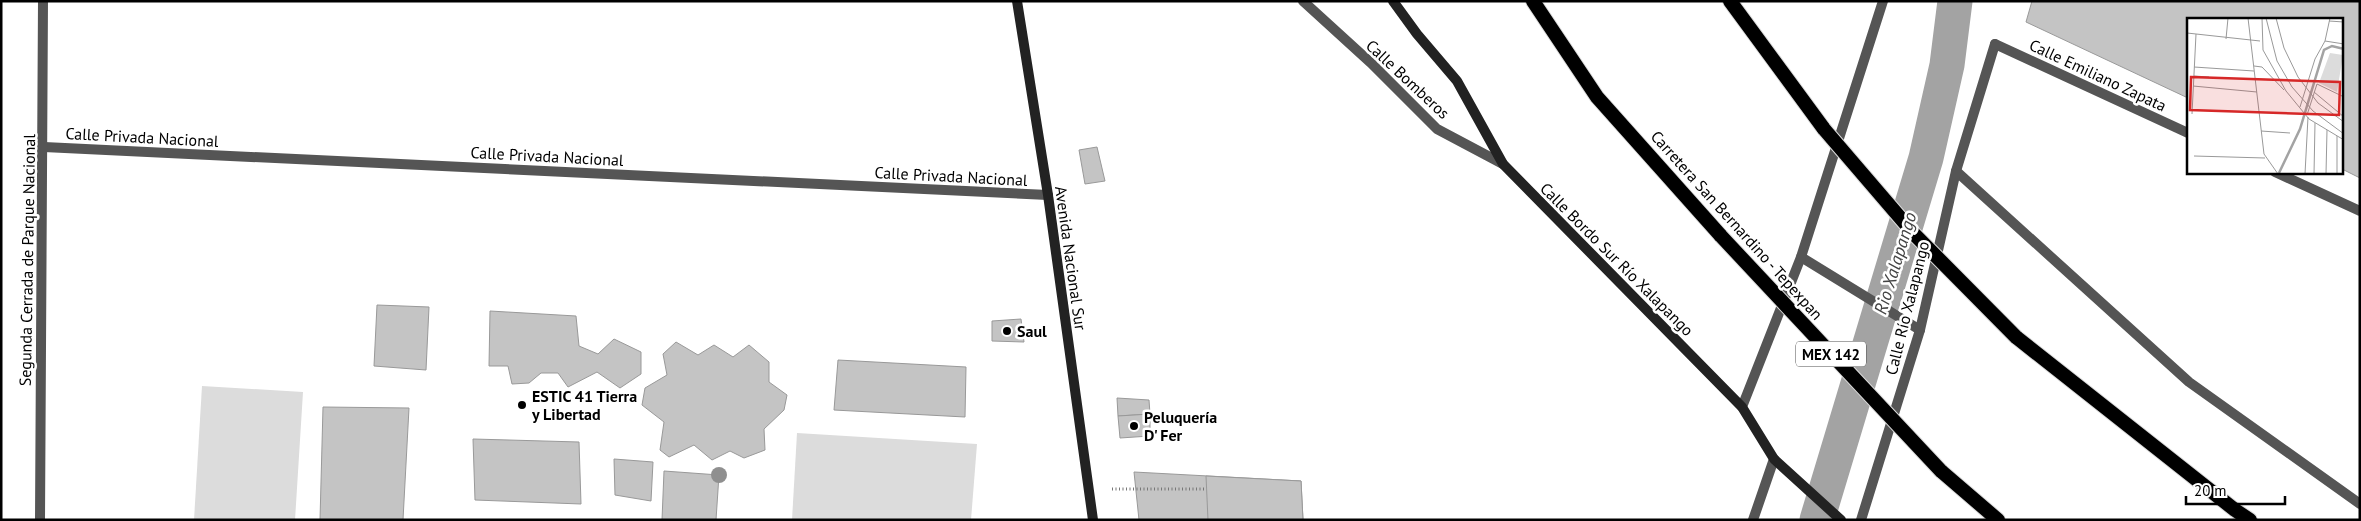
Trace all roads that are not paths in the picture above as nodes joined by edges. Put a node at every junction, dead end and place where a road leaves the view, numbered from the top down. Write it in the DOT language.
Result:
graph roads {
  1 [pos="44,1"];
  2 [pos="1016,1"];
  3 [pos="1303,1"];
  4 [pos="1393,1"];
  5 [pos="1533,1"];
  6 [pos="1730,1"];
  7 [pos="1883,1"];
  8 [pos="1995,44"];
  9 [pos="2187,133"];
  10 [pos="44,147"];
  11 [pos="1502,164"];
  12 [pos="1956,171"];
  13 [pos="2279,174"];
  14 [pos="1048,195"];
  15 [pos="2360,211"];
  16 [pos="1801,257"];
  17 [pos="1920,330"];
  18 [pos="1742,407"];
  19 [pos="1774,459"];
  20 [pos="2360,504"];
  21 [pos="1838,517"];
  22 [pos="40,520"];
  23 [pos="1093,520"];
  24 [pos="1752,520"];
  25 [pos="1861,520"];
  26 [pos="1998,520"];
  27 [pos="2250,520"];
  1 -- 10 [label="street, Segunda Cerrada de Parque Nacional"];
  2 -- 14 [label="main road, Avenida Nacional Sur"];
  3 -- 11 [label="street, Calle Bomberos"];
  4 -- 11 [label="main road, Calle Bordo Sur Río Xalapango"];
  5 -- 26 [label="highway, Carretera San Bernardino - Tepexpan / MEX 142, bridge"];
  6 -- 27 [label="highway, bridge"];
  7 -- 16 [label="street"];
  8 -- 9 [label="street, Calle Emiliano Zapata"];
  8 -- 12 [label="street, Calle Río Xalapango"];
  10 -- 14 [label="street, Calle Privada Nacional"];
  10 -- 22 [label="street, Segunda Cerrada de Parque Nacional"];
  11 -- 18 [label="main road, Calle Bordo Sur Río Xalapango"];
  12 -- 17 [label="street, Calle Río Xalapango"];
  12 -- 20 [label="street"];
  13 -- 15 [label="street"];
  14 -- 23 [label="main road, Avenida Nacional Sur"];
  16 -- 17 [label="street"];
  16 -- 18 [label="street"];
  17 -- 25 [label="street, Calle Río Xalapango"];
  18 -- 19 [label="main road, Calle Bordo Sur Río Xalapango"];
  19 -- 21 [label="main road, Calle Bordo Sur Río Xalapango"];
  19 -- 24 [label="street"];
}
